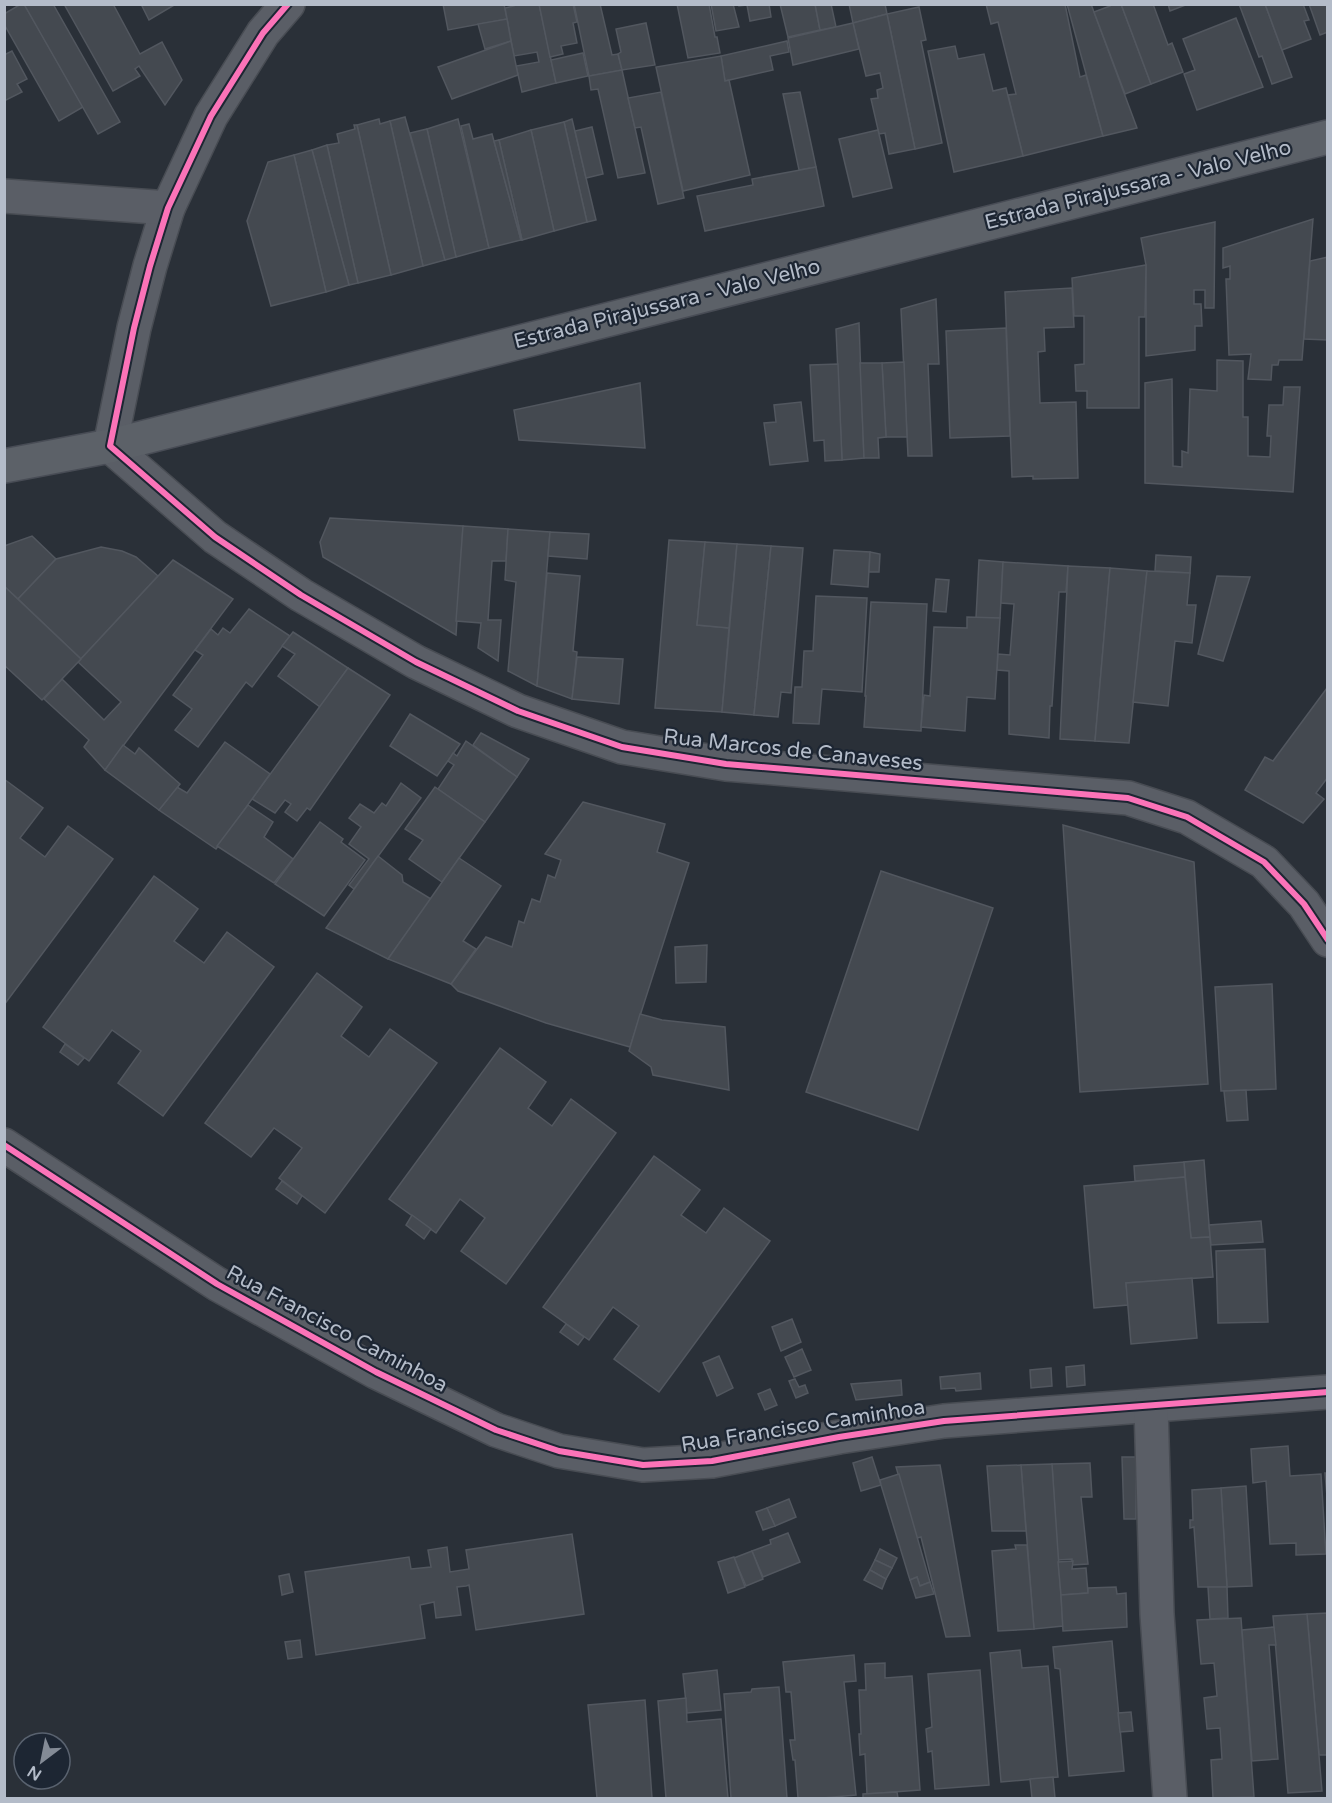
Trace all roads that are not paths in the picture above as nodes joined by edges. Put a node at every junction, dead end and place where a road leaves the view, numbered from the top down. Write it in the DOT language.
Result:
graph roads {
  1 [pos="288,4"];
  2 [pos="1328,136"];
  3 [pos="4,196"];
  4 [pos="168,207"];
  5 [pos="110,446"];
  6 [pos="4,466"];
  7 [pos="1328,940"];
  8 [pos="4,1145"];
  9 [pos="1328,1392"];
  10 [pos="1151,1406"];
  11 [pos="1170,1798"];
  1 -- 4 [label="street"];
  2 -- 5 [label="main road, Estrada Pirajussara - Valo Velho"];
  3 -- 4 [label="street"];
  4 -- 5 [label="street"];
  5 -- 6 [label="main road, Estrada Pirajussara - Valo Velho"];
  5 -- 7 [label="street, Rua Marcos de Canaveses"];
  8 -- 10 [label="street, Rua Francisco Caminhoa"];
  9 -- 10 [label="street, Rua Francisco Caminhoa"];
  10 -- 11 [label="street"];
}
